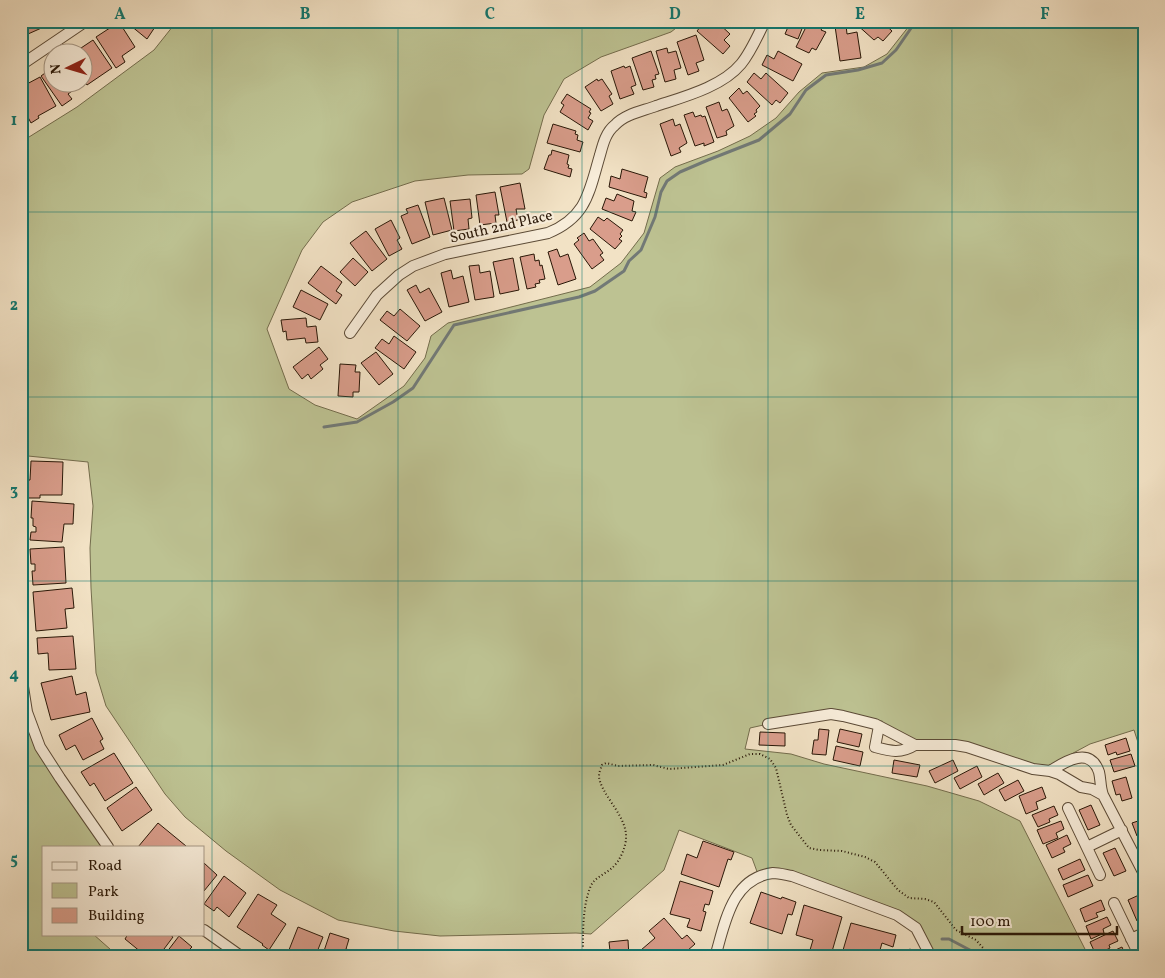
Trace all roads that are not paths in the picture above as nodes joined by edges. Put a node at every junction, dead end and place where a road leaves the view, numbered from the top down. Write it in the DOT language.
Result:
graph roads {
  1 [pos="86,21"];
  2 [pos="765,21"];
  3 [pos="21,65"];
  4 [pos="350,333"];
  5 [pos="21,674"];
  6 [pos="768,724"];
  7 [pos="879,726"];
  8 [pos="915,745"];
  9 [pos="1050,771"];
  10 [pos="1103,795"];
  11 [pos="1068,808"];
  12 [pos="1122,830"];
  13 [pos="107,846"];
  14 [pos="1087,847"];
  15 [pos="1144,874"];
  16 [pos="1100,875"];
  17 [pos="1114,903"];
  18 [pos="205,931"];
  19 [pos="1144,933"];
  20 [pos="1131,939"];
  21 [pos="242,957"];
  22 [pos="715,957"];
  23 [pos="931,957"];
  24 [pos="1140,957"];
  1 -- 3 [label="street"];
  2 -- 4 [label="street, South 2nd Place"];
  5 -- 13 [label="street"];
  6 -- 7 [label="street"];
  7 -- 8 [label="street"];
  7 -- 8 [label="street"];
  8 -- 9 [label="street"];
  9 -- 10 [label="street"];
  9 -- 10 [label="street"];
  10 -- 12 [label="street"];
  11 -- 14 [label="street"];
  12 -- 14 [label="street"];
  12 -- 15 [label="street"];
  14 -- 16 [label="street"];
  17 -- 20 [label="street"];
  18 -- 21 [label="street"];
  19 -- 20 [label="street"];
  20 -- 24 [label="street"];
  22 -- 23 [label="street"];
}
